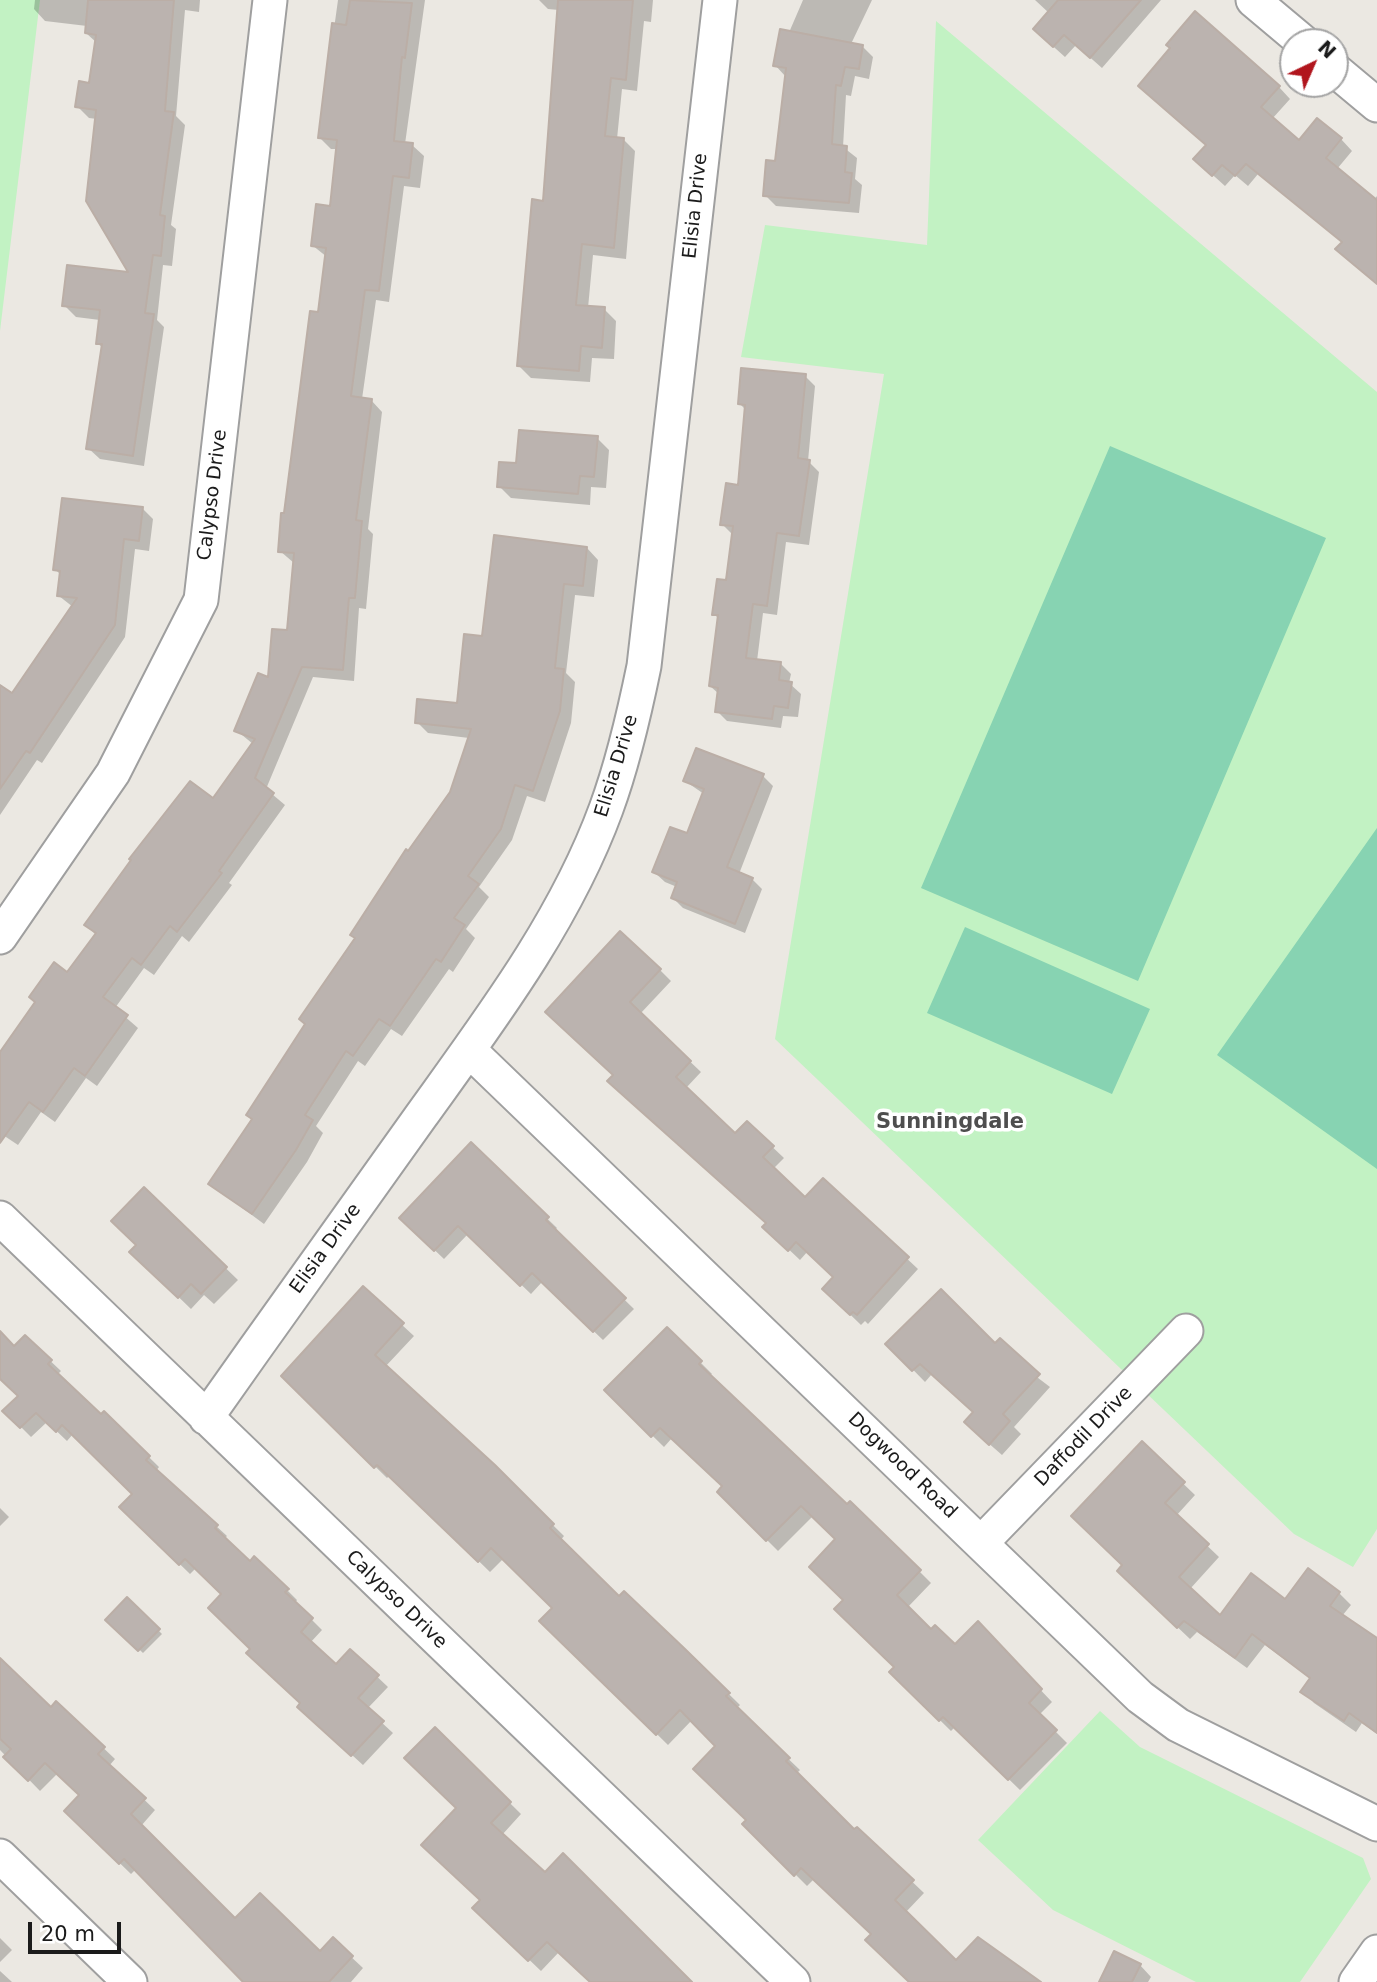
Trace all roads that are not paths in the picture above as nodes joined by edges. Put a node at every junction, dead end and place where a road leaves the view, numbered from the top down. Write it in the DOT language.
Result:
graph roads {
  1 [pos="270,0"];
  2 [pos="720,0"];
  3 [pos="1253,0"];
  4 [pos="1286,28"];
  5 [pos="1349,82"];
  6 [pos="1377,105"];
  7 [pos="0,937"];
  8 [pos="469,1050"];
  9 [pos="0,1218"];
  10 [pos="1186,1331"];
  11 [pos="206,1418"];
  12 [pos="982,1542"];
  13 [pos="1377,1824"];
  14 [pos="0,1856"];
  15 [pos="1377,1952"];
  16 [pos="130,1982"];
  17 [pos="793,1982"];
  18 [pos="1356,1982"];
  1 -- 7 [label="street, Calypso Drive"];
  2 -- 8 [label="street, Elisia Drive"];
  3 -- 4 [label="street"];
  5 -- 6 [label="street"];
  8 -- 11 [label="street, Elisia Drive"];
  8 -- 12 [label="street, Dogwood Road"];
  9 -- 11 [label="street, Calypso Drive"];
  10 -- 12 [label="street, Daffodil Drive"];
  11 -- 17 [label="street, Calypso Drive"];
  12 -- 13 [label="street, Dogwood Road"];
  14 -- 16 [label="street"];
  15 -- 18 [label="street"];
}
